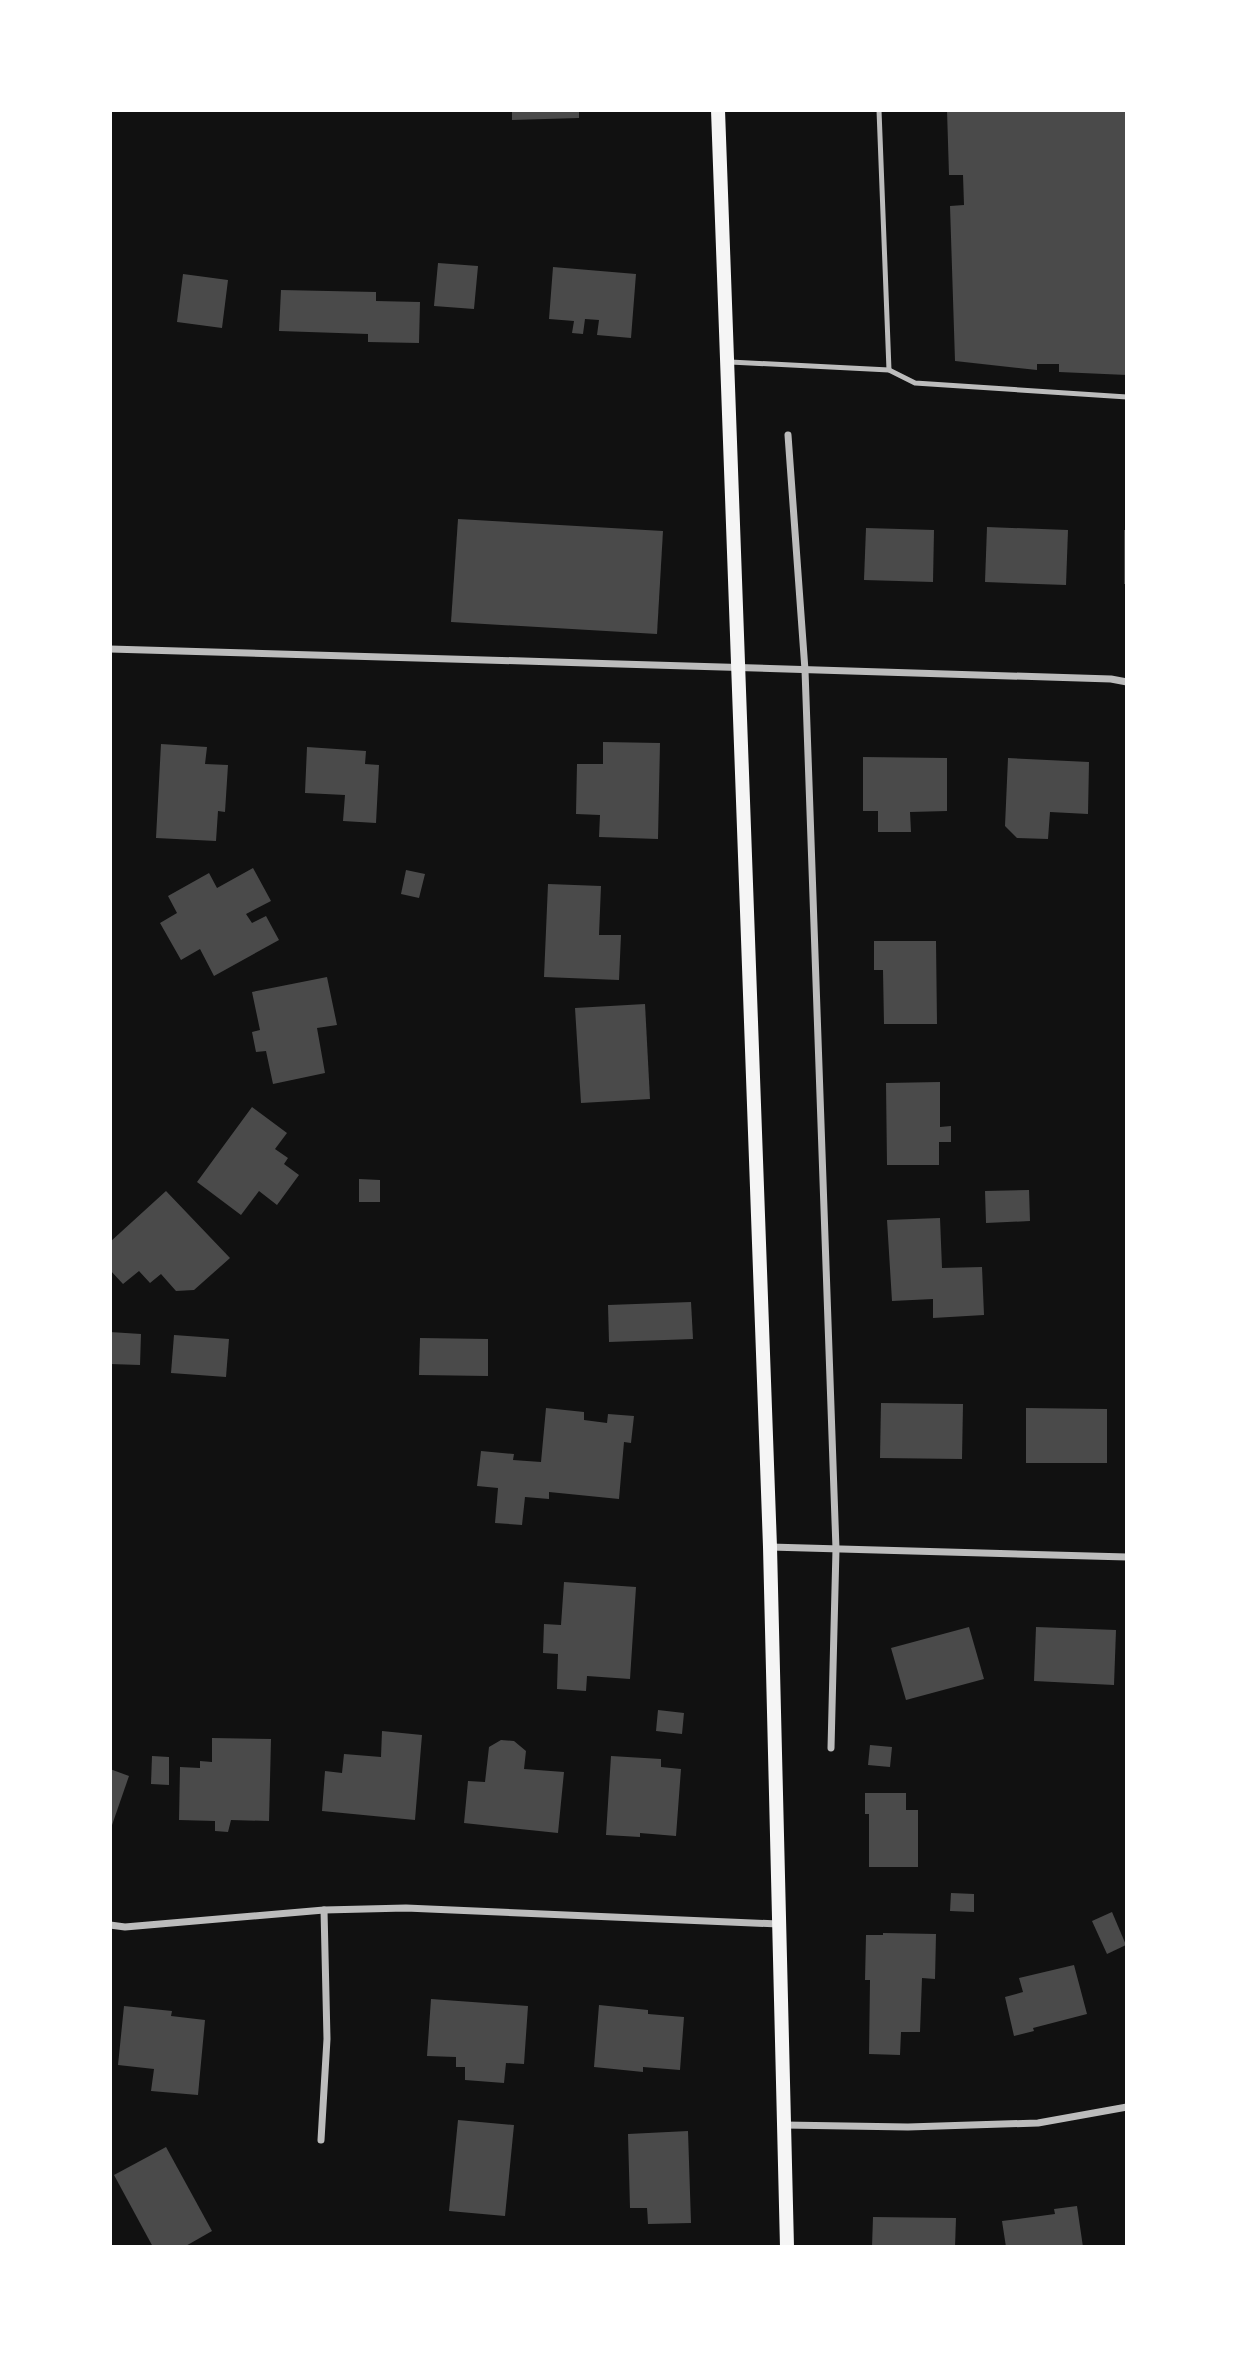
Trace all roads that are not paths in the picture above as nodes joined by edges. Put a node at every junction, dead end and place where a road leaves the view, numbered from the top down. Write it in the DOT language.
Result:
graph roads {
  1 [pos="718,110"];
  2 [pos="879,110"];
  3 [pos="727,362"];
  4 [pos="889,370"];
  5 [pos="1127,397"];
  6 [pos="788,435"];
  7 [pos="110,649"];
  8 [pos="737,666"];
  9 [pos="805,670"];
  10 [pos="1127,682"];
  11 [pos="770,1547"];
  12 [pos="836,1549"];
  13 [pos="1127,1557"];
  14 [pos="831,1748"];
  15 [pos="324,1910"];
  16 [pos="778,1924"];
  17 [pos="110,1925"];
  18 [pos="1127,2107"];
  19 [pos="783,2125"];
  20 [pos="321,2140"];
  21 [pos="788,2247"];
  1 -- 3 [label="main road"];
  2 -- 4 [label="lane"];
  3 -- 4 [label="lane"];
  3 -- 8 [label="main road"];
  4 -- 5 [label="lane"];
  6 -- 9 [label="street"];
  7 -- 8 [label="street"];
  8 -- 9 [label="street"];
  8 -- 11 [label="main road"];
  9 -- 10 [label="street"];
  9 -- 12 [label="street"];
  11 -- 12 [label="street"];
  11 -- 16 [label="main road"];
  12 -- 13 [label="street"];
  12 -- 14 [label="street"];
  15 -- 16 [label="street"];
  15 -- 17 [label="street"];
  15 -- 20 [label="street"];
  16 -- 19 [label="main road"];
  18 -- 19 [label="street"];
  19 -- 21 [label="main road"];
}
